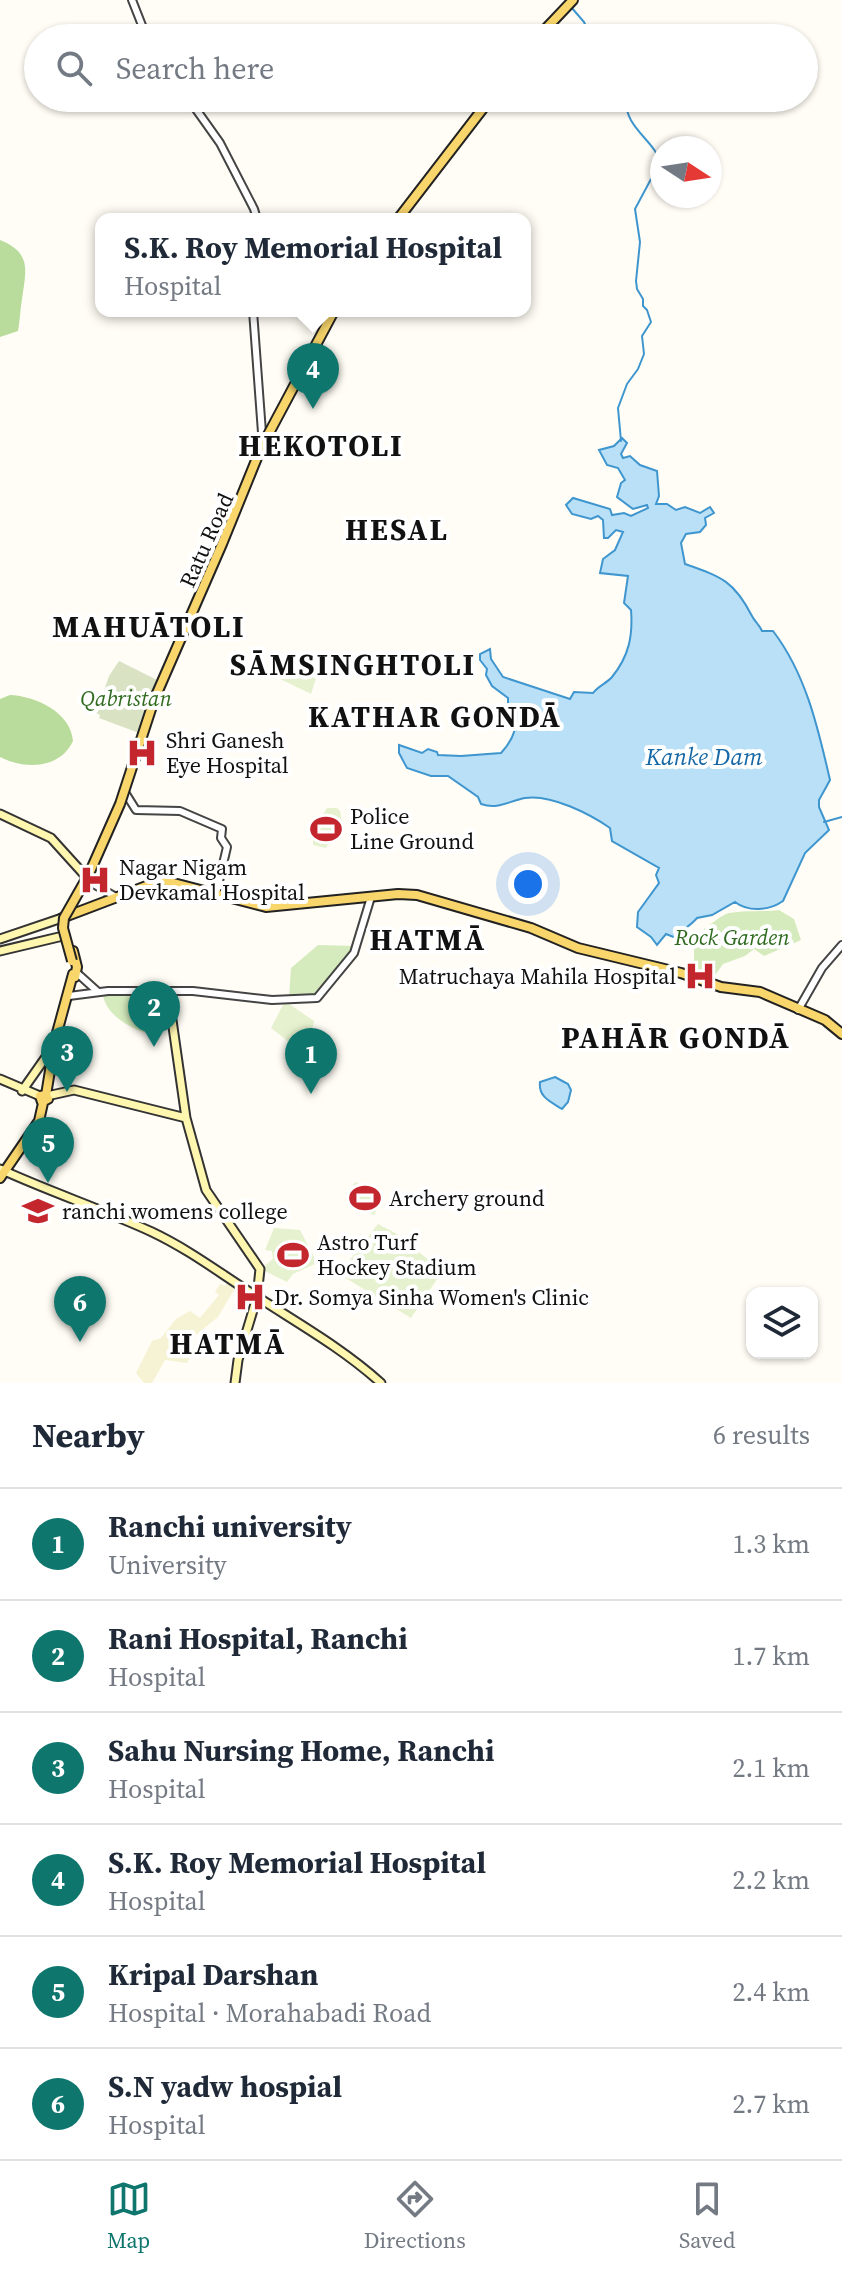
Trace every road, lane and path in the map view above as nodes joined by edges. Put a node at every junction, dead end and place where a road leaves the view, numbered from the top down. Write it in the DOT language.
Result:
graph roads {
  1 [pos="131,0"];
  2 [pos="568,3"];
  3 [pos="140,24"];
  4 [pos="548,24"];
  5 [pos="199,112"];
  6 [pos="478,112"];
  7 [pos="478,112"];
  8 [pos="255,213"];
  9 [pos="401,213"];
  10 [pos="402,213"];
  11 [pos="254,317"];
  12 [pos="331,317"];
  13 [pos="331,317"];
  14 [pos="263,446"];
  15 [pos="127,798"];
  16 [pos="0,815"];
  17 [pos="87,880"];
  18 [pos="216,894"];
  19 [pos="118,897"];
  20 [pos="371,898"];
  21 [pos="64,918"];
  22 [pos="63,936"];
  23 [pos="0,939"];
  24 [pos="842,945"];
  25 [pos="0,951"];
  26 [pos="75,976"];
  27 [pos="100,992"];
  28 [pos="167,992"];
  29 [pos="70,996"];
  30 [pos="799,1009"];
  31 [pos="842,1035"];
  32 [pos="55,1044"];
  33 [pos="0,1080"];
  34 [pos="22,1090"];
  35 [pos="45,1096"];
  36 [pos="185,1118"];
  37 [pos="4,1171"];
  38 [pos="255,1294"];
  39 [pos="234,1383"];
  40 [pos="381,1383"];
  1 -- 3 [label="street"];
  2 -- 4 [label="main road"];
  5 -- 8 [label="street"];
  6 -- 9 [label="main road"];
  7 -- 10 [label="main road"];
  11 -- 14 [label="street"];
  12 -- 14 [label="main road, Ratu Road"];
  13 -- 26 [label="main road, bridge"];
  14 -- 15 [label="main road, Ratu Road"];
  14 -- 17 [label="main road, Ratu Road"];
  15 -- 17 [label="main road, Ratu Road"];
  15 -- 18 [label="street"];
  16 -- 17 [label="main road"];
  17 -- 19 [label="street"];
  17 -- 21 [label="main road"];
  18 -- 19 [label="main road"];
  18 -- 20 [label="main road"];
  19 -- 20 [label="main road"];
  19 -- 21 [label="main road"];
  20 -- 28 [label="street"];
  20 -- 30 [label="main road"];
  21 -- 22 [label="main road"];
  21 -- 23 [label="main road"];
  21 -- 26 [label="main road"];
  22 -- 25 [label="main road"];
  22 -- 26 [label="main road"];
  24 -- 30 [label="street"];
  26 -- 27 [label="street"];
  26 -- 29 [label="main road"];
  27 -- 28 [label="street"];
  27 -- 29 [label="street"];
  28 -- 36 [label="main road"];
  29 -- 32 [label="main road"];
  30 -- 31 [label="main road"];
  32 -- 34 [label="main road"];
  32 -- 35 [label="main road"];
  33 -- 34 [label="main road"];
  34 -- 35 [label="main road"];
  35 -- 36 [label="main road"];
  35 -- 37 [label="main road"];
  36 -- 38 [label="main road"];
  37 -- 38 [label="main road"];
  38 -- 39 [label="main road"];
  38 -- 40 [label="main road"];
}
